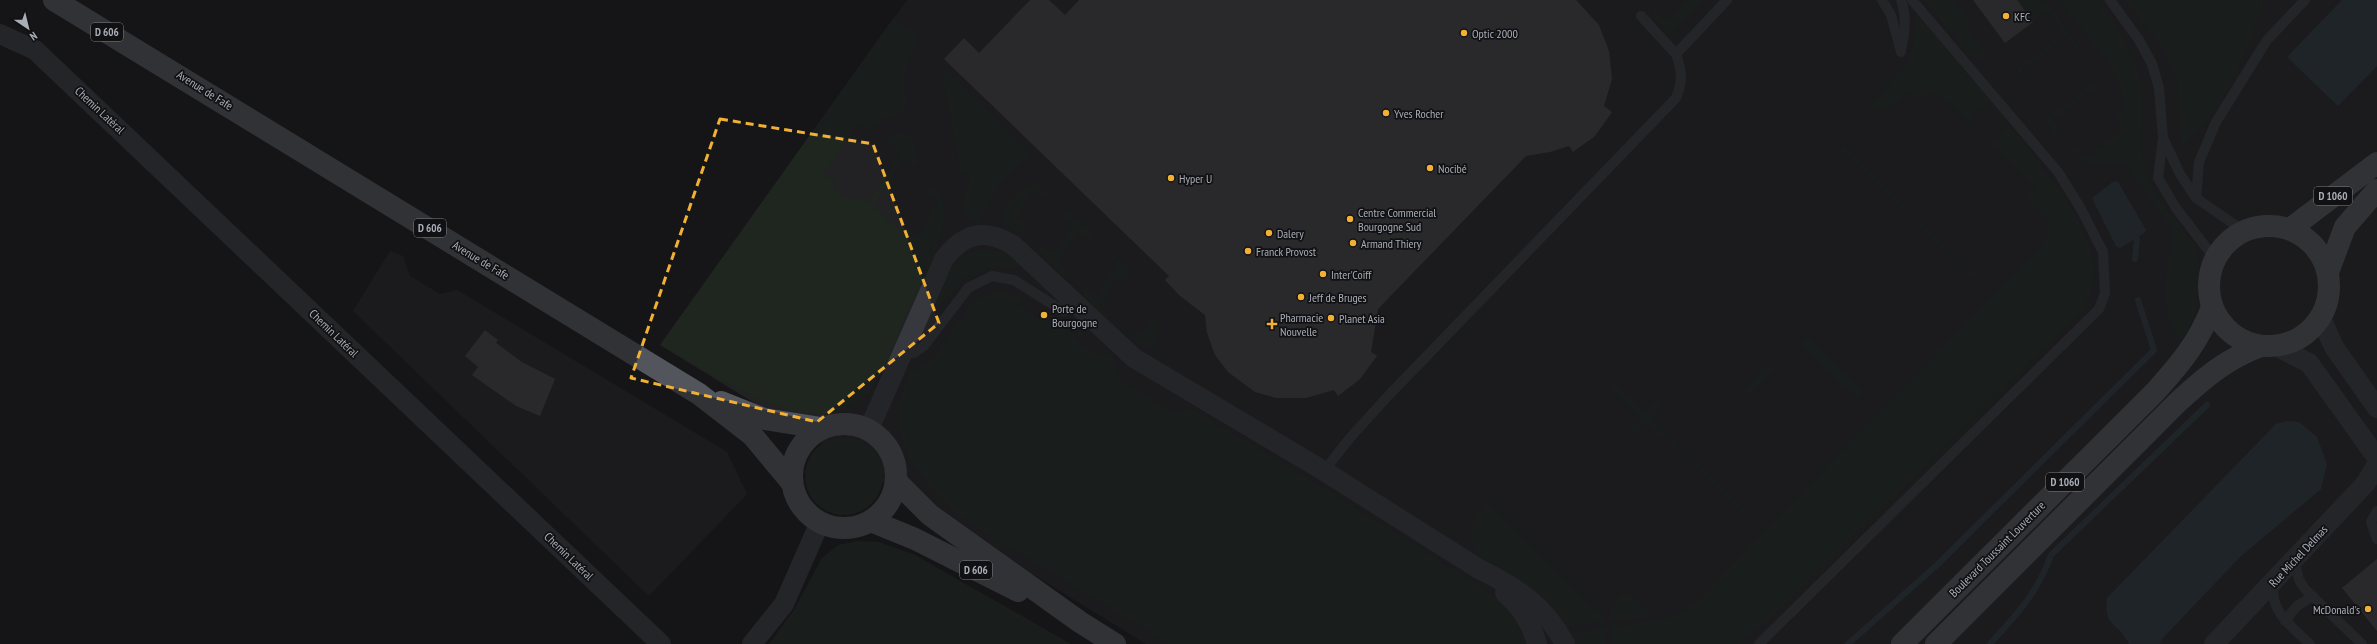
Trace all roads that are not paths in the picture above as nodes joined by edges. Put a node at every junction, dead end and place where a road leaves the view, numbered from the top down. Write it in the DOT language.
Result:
graph roads {
  1 [pos="54,0"];
  2 [pos="1727,0"];
  3 [pos="1882,0"];
  4 [pos="1901,0"];
  5 [pos="1912,0"];
  6 [pos="2110,0"];
  7 [pos="2305,0"];
  8 [pos="1641,16"];
  9 [pos="0,34"];
  10 [pos="1676,54"];
  11 [pos="2163,138"];
  12 [pos="2377,163"];
  13 [pos="2377,190"];
  14 [pos="2196,198"];
  15 [pos="2290,229"];
  16 [pos="2244,231"];
  17 [pos="2215,259"];
  18 [pos="2328,272"];
  19 [pos="2212,307"];
  20 [pos="1081,308"];
  21 [pos="2321,318"];
  22 [pos="2269,346"];
  23 [pos="902,353"];
  24 [pos="699,394"];
  25 [pos="2377,407"];
  26 [pos="822,428"];
  27 [pos="869,429"];
  28 [pos="2377,458"];
  29 [pos="2377,464"];
  30 [pos="1324,472"];
  31 [pos="896,481"];
  32 [pos="792,483"];
  33 [pos="2377,511"];
  34 [pos="871,521"];
  35 [pos="820,522"];
  36 [pos="2377,539"];
  37 [pos="2294,560"];
  38 [pos="1479,569"];
  39 [pos="2273,583"];
  40 [pos="2313,596"];
  41 [pos="2285,621"];
  42 [pos="1080,622"];
  43 [pos="661,644"];
  44 [pos="752,644"];
  45 [pos="1115,644"];
  46 [pos="1537,644"];
  47 [pos="1564,644"];
  48 [pos="1759,644"];
  49 [pos="1902,644"];
  50 [pos="1936,644"];
  51 [pos="2214,644"];
  52 [pos="2310,644"];
  53 [pos="2362,644"];
  1 -- 24 [label="main road, Avenue de Fafe / D 606"];
  2 -- 10 [label="lane"];
  3 -- 4 [label="lane"];
  5 -- 48 [label="lane"];
  6 -- 11 [label="lane"];
  7 -- 14 [label="lane"];
  8 -- 10 [label="lane"];
  9 -- 43 [label="street, Chemin Latéral"];
  10 -- 30 [label="lane"];
  11 -- 14 [label="lane"];
  11 -- 17 [label="lane"];
  12 -- 15 [label="main road, D 1060"];
  13 -- 18 [label="main road, D 1060"];
  14 -- 16 [label="lane"];
  15 -- 16 [label="main road"];
  15 -- 18 [label="main road"];
  16 -- 17 [label="main road"];
  17 -- 19 [label="main road"];
  18 -- 21 [label="main road"];
  19 -- 22 [label="main road"];
  19 -- 49 [label="main road, Boulevard Toussaint Louverture / D 1060"];
  20 -- 23 [label="lane"];
  20 -- 23 [label="street"];
  20 -- 30 [label="street"];
  21 -- 22 [label="main road"];
  21 -- 25 [label="street"];
  22 -- 28 [label="street"];
  22 -- 50 [label="main road, Boulevard Toussaint Louverture / D 1060"];
  23 -- 27 [label="street"];
  24 -- 26 [label="main road, Avenue de Fafe / D 606"];
  24 -- 32 [label="main road, Avenue de Fafe / D 606"];
  26 -- 27 [label="main road"];
  26 -- 32 [label="main road"];
  27 -- 31 [label="main road"];
  29 -- 37 [label="street, Rue Michel Delmas"];
  30 -- 38 [label="street"];
  31 -- 34 [label="main road"];
  31 -- 42 [label="main road, D 606"];
  32 -- 35 [label="main road"];
  33 -- 36 [label="lane"];
  34 -- 35 [label="main road"];
  34 -- 42 [label="main road, D 606"];
  35 -- 44 [label="street"];
  37 -- 39 [label="street, Rue Michel Delmas"];
  37 -- 40 [label="lane"];
  38 -- 46 [label="street"];
  38 -- 47 [label="street"];
  39 -- 41 [label="lane"];
  39 -- 51 [label="street, Rue Michel Delmas"];
  40 -- 41 [label="lane"];
  40 -- 53 [label="lane"];
  41 -- 52 [label="lane"];
  42 -- 45 [label="main road, D 606"];
}
